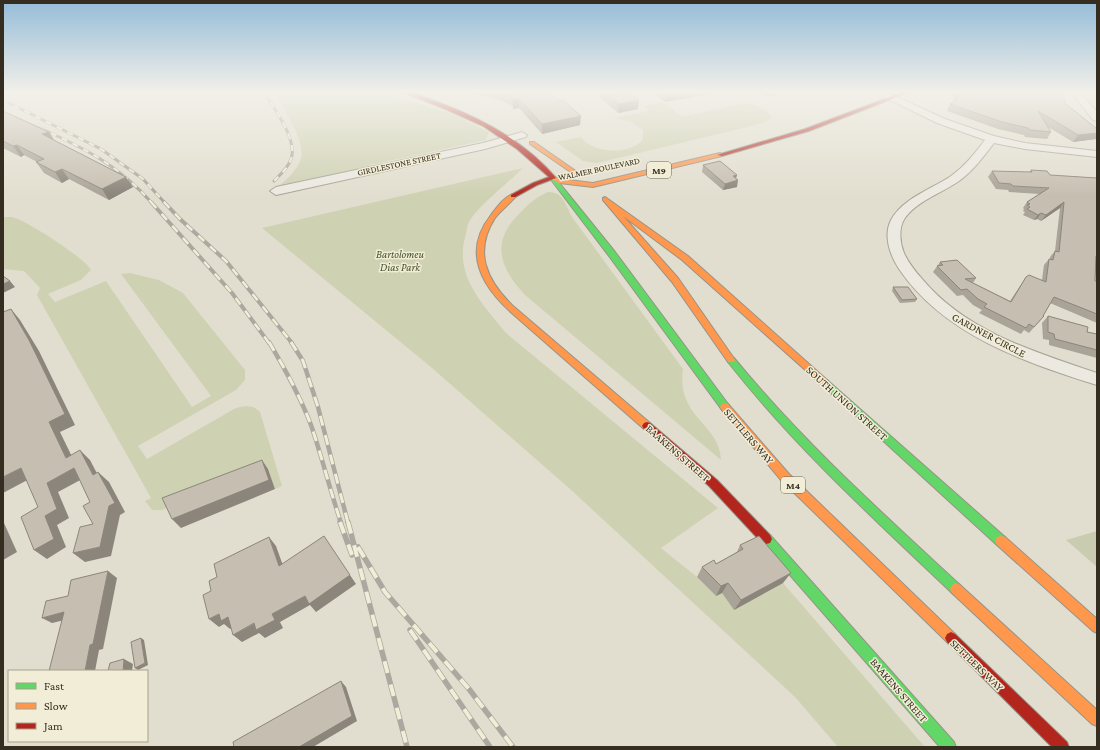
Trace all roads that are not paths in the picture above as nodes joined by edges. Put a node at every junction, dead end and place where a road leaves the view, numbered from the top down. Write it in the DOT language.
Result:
graph roads {
  1 [pos="497,127"];
  2 [pos="812,127"];
  3 [pos="958,127"];
  4 [pos="511,133"];
  5 [pos="522,136"];
  6 [pos="991,139"];
  7 [pos="1097,154"];
  8 [pos="581,173"];
  9 [pos="554,179"];
  10 [pos="593,185"];
  11 [pos="276,191"];
  12 [pos="605,198"];
  13 [pos="1097,379"];
  14 [pos="1097,627"];
  15 [pos="1097,719"];
  16 [pos="949,747"];
  17 [pos="1062,747"];
  1 -- 4 [label="main road, M4"];
  2 -- 10 [label="main road, WALMER BOULEVARD / M9"];
  3 -- 6 [label="street"];
  4 -- 5 [label="street, GIRDLESTONE STREET"];
  4 -- 9 [label="main road, M4"];
  4 -- 11 [label="street, GIRDLESTONE STREET"];
  5 -- 8 [label="main road, SOUTH UNION STREET"];
  6 -- 7 [label="street"];
  6 -- 13 [label="street, GARDNER CIRCLE"];
  8 -- 9 [label="main road, WALMER BOULEVARD"];
  8 -- 10 [label="main road, SOUTH UNION STREET"];
  9 -- 10 [label="main road, WALMER BOULEVARD / M9"];
  9 -- 16 [label="main road, BAAKENS STREET"];
  9 -- 17 [label="main road, SETTLERS WAY / M4"];
  10 -- 12 [label="main road, SOUTH UNION STREET"];
  12 -- 14 [label="main road, SOUTH UNION STREET"];
  12 -- 15 [label="main road"];
}
